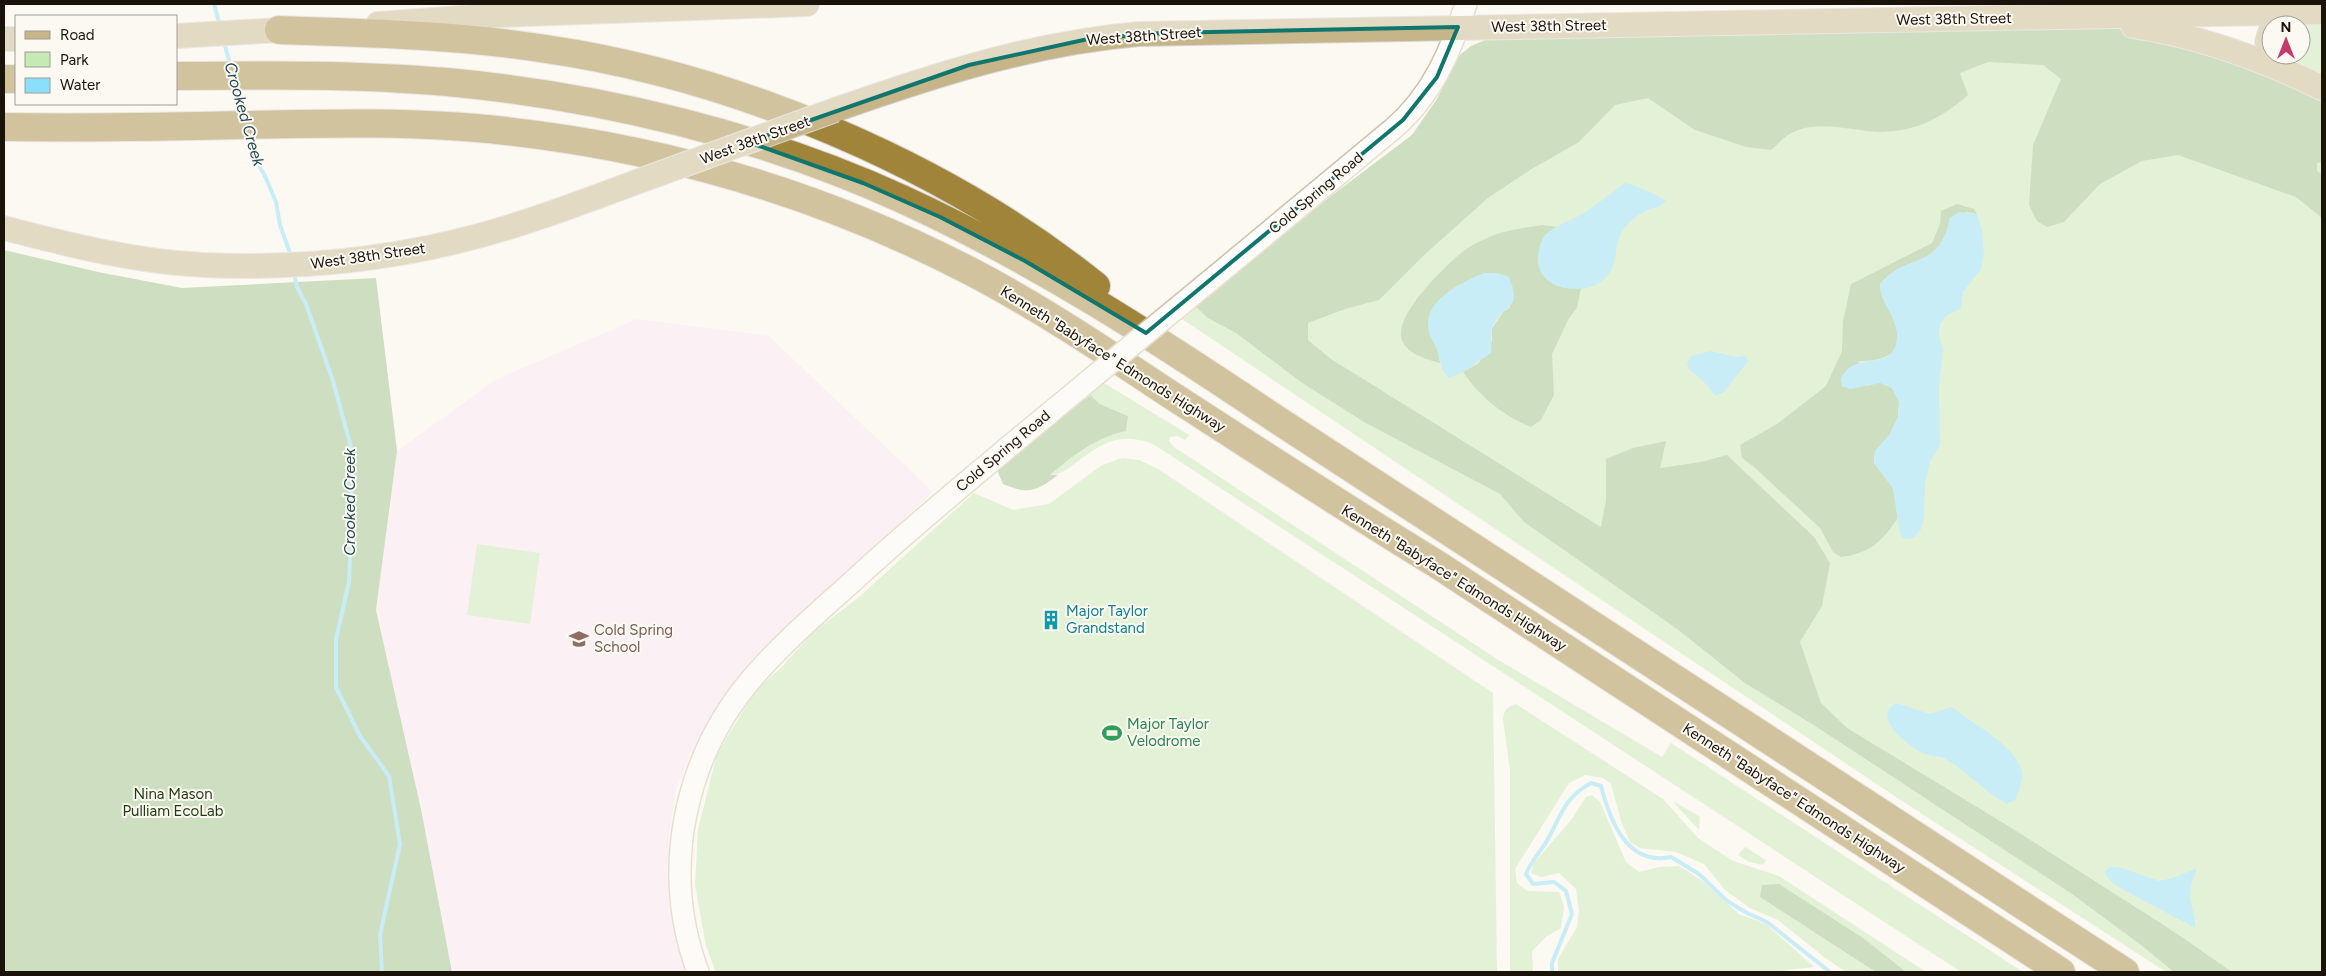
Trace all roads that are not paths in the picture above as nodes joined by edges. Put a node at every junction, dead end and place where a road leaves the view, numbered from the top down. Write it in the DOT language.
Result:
graph roads {
  1 [pos="807,4"];
  2 [pos="1466,4"];
  3 [pos="2322,12"];
  4 [pos="2305,15"];
  5 [pos="2044,18"];
  6 [pos="2261,19"];
  7 [pos="1458,27"];
  8 [pos="279,30"];
  9 [pos="178,36"];
  10 [pos="2283,65"];
  11 [pos="2290,72"];
  12 [pos="178,76"];
  13 [pos="2322,88"];
  14 [pos="4,127"];
  15 [pos="81,128"];
  16 [pos="4,137"];
  17 [pos="4,228"];
  18 [pos="1177,352"];
  19 [pos="698,972"];
  20 [pos="2060,972"];
  21 [pos="2125,972"];
  1 -- 8 [label="main road"];
  2 -- 7 [label="street, Cold Spring Road"];
  3 -- 4 [label="main road, West 38th Street"];
  5 -- 6 [label="main road, West 38th Street"];
  5 -- 7 [label="main road, West 38th Street"];
  5 -- 11 [label="main road"];
  7 -- 17 [label="main road, West 38th Street, bridge"];
  7 -- 19 [label="street, Cold Spring Road, bridge"];
  8 -- 9 [label="main road"];
  8 -- 18 [label="highway"];
  10 -- 11 [label="main road"];
  11 -- 13 [label="main road"];
  12 -- 18 [label="highway"];
  14 -- 15 [label="highway, Kenneth \"Babyface\" Edmonds Highway"];
  15 -- 16 [label="highway"];
  15 -- 20 [label="highway, Kenneth \"Babyface\" Edmonds Highway"];
  18 -- 21 [label="highway"];
}
